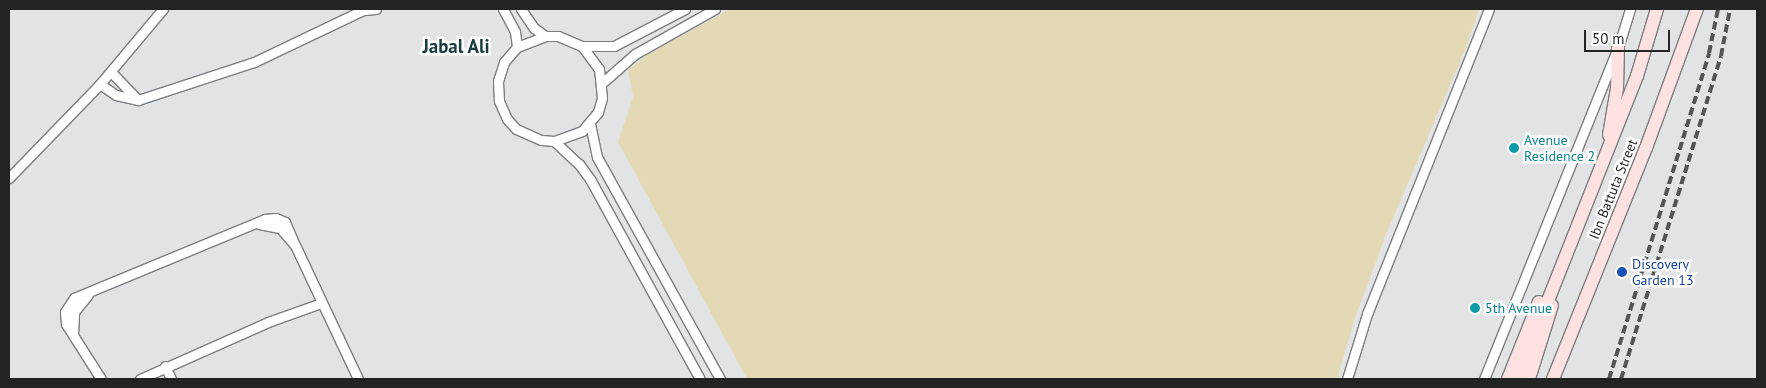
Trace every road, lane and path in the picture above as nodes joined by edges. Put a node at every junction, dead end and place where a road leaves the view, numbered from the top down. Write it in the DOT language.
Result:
graph roads {
  1 [pos="163,9"];
  2 [pos="365,9"];
  3 [pos="376,9"];
  4 [pos="503,9"];
  5 [pos="521,9"];
  6 [pos="684,9"];
  7 [pos="715,9"];
  8 [pos="1489,9"];
  9 [pos="1630,9"];
  10 [pos="1657,9"];
  11 [pos="1697,9"];
  12 [pos="545,36"];
  13 [pos="582,46"];
  14 [pos="517,47"];
  15 [pos="1618,48"];
  16 [pos="110,72"];
  17 [pos="602,83"];
  18 [pos="100,84"];
  19 [pos="138,100"];
  20 [pos="590,124"];
  21 [pos="554,141"];
  22 [pos="1602,169"];
  23 [pos="9,178"];
  24 [pos="1563,259"];
  25 [pos="321,303"];
  26 [pos="90,366"];
  27 [pos="164,366"];
  28 [pos="93,379"];
  29 [pos="101,379"];
  30 [pos="140,379"];
  31 [pos="171,379"];
  32 [pos="358,379"];
  33 [pos="700,379"];
  34 [pos="720,379"];
  35 [pos="1347,379"];
  36 [pos="1484,379"];
  37 [pos="1508,379"];
  38 [pos="1517,379"];
  39 [pos="1529,379"];
  40 [pos="1553,379"];
  1 -- 16 [label="street"];
  2 -- 3 [label="street"];
  2 -- 19 [label="street"];
  4 -- 14 [label="street"];
  5 -- 12 [label="street"];
  6 -- 13 [label="street"];
  7 -- 17 [label="street"];
  8 -- 35 [label="street"];
  9 -- 15 [label="street"];
  10 -- 22 [label="main road, Ibn Battuta Street"];
  11 -- 40 [label="main road, Ibn Battuta Street"];
  12 -- 13 [label="street"];
  12 -- 14 [label="street"];
  13 -- 17 [label="street"];
  14 -- 21 [label="street"];
  15 -- 22 [label="main road"];
  15 -- 36 [label="street"];
  16 -- 18 [label="street"];
  16 -- 19 [label="street"];
  17 -- 20 [label="street"];
  18 -- 19 [label="street"];
  18 -- 23 [label="street"];
  20 -- 21 [label="street"];
  20 -- 34 [label="street"];
  21 -- 33 [label="street"];
  22 -- 24 [label="main road, Ibn Battuta Street"];
  24 -- 37 [label="main road"];
  24 -- 38 [label="main road, Ibn Battuta Street"];
  24 -- 39 [label="main road"];
  25 -- 26 [label="street"];
  25 -- 27 [label="street"];
  25 -- 32 [label="street"];
  26 -- 28 [label="street"];
  26 -- 29 [label="street"];
  27 -- 30 [label="street"];
  27 -- 31 [label="street"];
}
